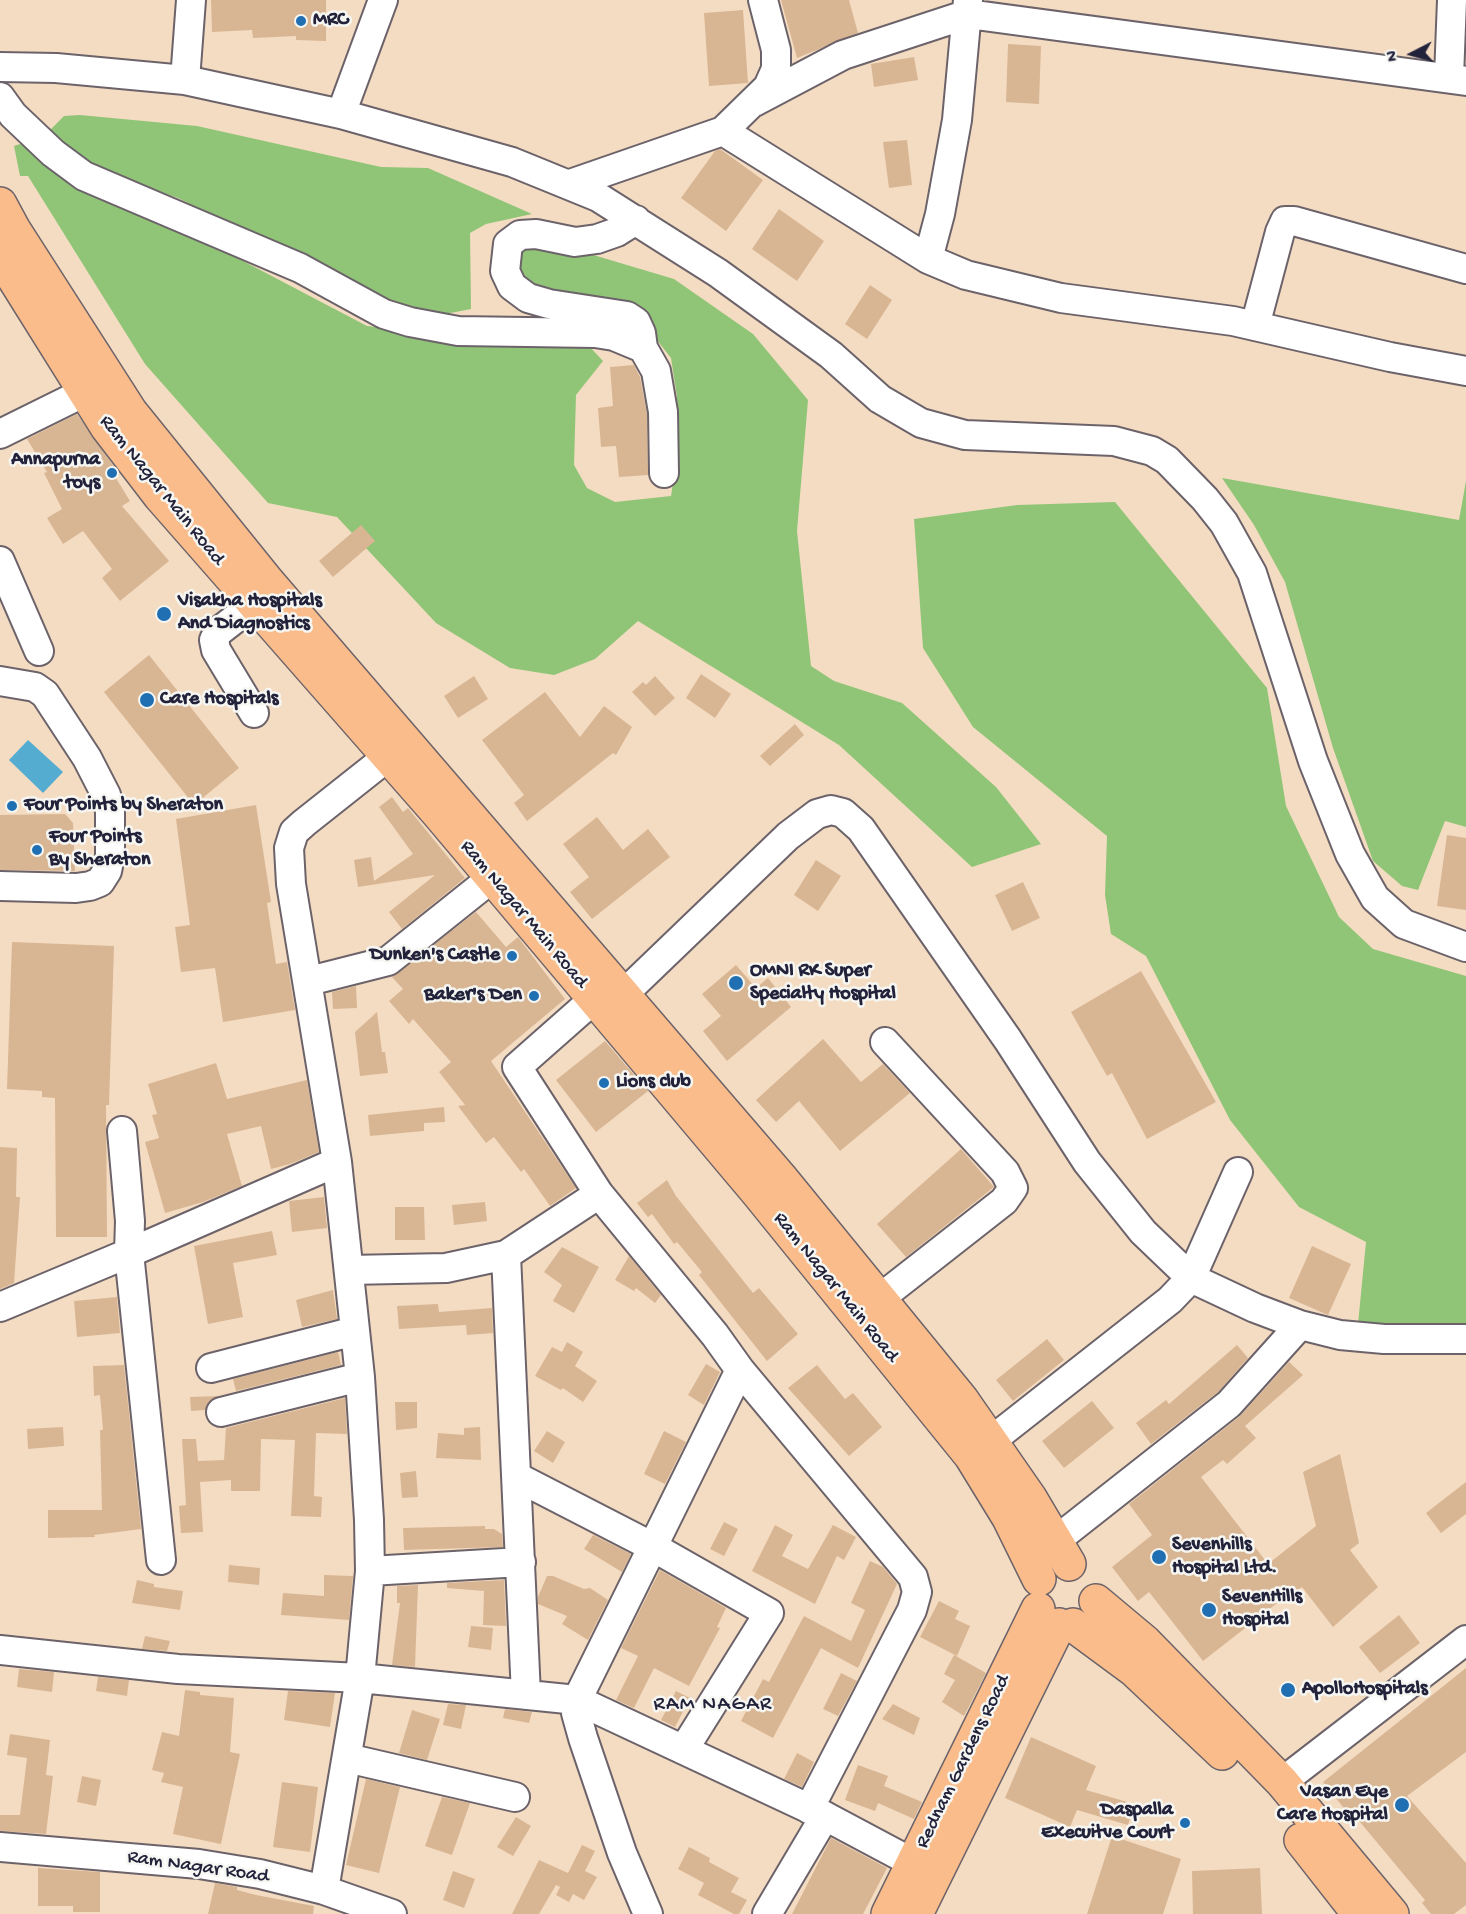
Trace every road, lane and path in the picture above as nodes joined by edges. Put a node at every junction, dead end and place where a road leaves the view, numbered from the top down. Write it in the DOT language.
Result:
graph roads {
  1 [pos="191,0"];
  2 [pos="383,0"];
  3 [pos="763,0"];
  4 [pos="1452,0"];
  5 [pos="968,7"];
  6 [pos="0,67"];
  7 [pos="1458,79"];
  8 [pos="185,81"];
  9 [pos="0,97"];
  10 [pos="754,102"];
  11 [pos="341,114"];
  12 [pos="723,131"];
  13 [pos="570,184"];
  14 [pos="0,204"];
  15 [pos="636,220"];
  16 [pos="0,256"];
  17 [pos="928,259"];
  18 [pos="1466,269"];
  19 [pos="1255,326"];
  20 [pos="643,348"];
  21 [pos="1466,371"];
  22 [pos="85,392"];
  23 [pos="0,434"];
  24 [pos="664,473"];
  25 [pos="0,561"];
  26 [pos="254,604"];
  27 [pos="39,651"];
  28 [pos="0,681"];
  29 [pos="254,713"];
  30 [pos="398,750"];
  31 [pos="492,878"];
  32 [pos="0,886"];
  33 [pos="1466,947"];
  34 [pos="309,981"];
  35 [pos="609,997"];
  36 [pos="885,1042"];
  37 [pos="122,1131"];
  38 [pos="337,1162"];
  39 [pos="1238,1172"];
  40 [pos="599,1194"];
  41 [pos="129,1253"];
  42 [pos="506,1255"];
  43 [pos="349,1270"];
  44 [pos="1191,1278"];
  45 [pos="879,1299"];
  46 [pos="0,1307"];
  47 [pos="1300,1325"];
  48 [pos="355,1331"];
  49 [pos="1466,1339"];
  50 [pos="211,1368"];
  51 [pos="740,1370"];
  52 [pos="360,1377"];
  53 [pos="221,1412"];
  54 [pos="992,1440"];
  55 [pos="517,1477"];
  56 [pos="653,1547"];
  57 [pos="1062,1553"];
  58 [pos="161,1560"];
  59 [pos="521,1562"];
  60 [pos="370,1571"];
  61 [pos="1096,1601"];
  62 [pos="1052,1610"];
  63 [pos="1466,1640"];
  64 [pos="0,1650"];
  65 [pos="360,1678"];
  66 [pos="526,1695"];
  67 [pos="577,1700"];
  68 [pos="684,1749"];
  69 [pos="346,1758"];
  70 [pos="1282,1782"];
  71 [pos="515,1797"];
  72 [pos="817,1813"];
  73 [pos="0,1847"];
  74 [pos="925,1869"];
  75 [pos="324,1890"];
  76 [pos="392,1914"];
  77 [pos="648,1914"];
  78 [pos="767,1914"];
  79 [pos="888,1914"];
  80 [pos="916,1914"];
  81 [pos="1359,1914"];
  82 [pos="1392,1914"];
  1 -- 8 [label="street"];
  2 -- 11 [label="street"];
  3 -- 10 [label="street"];
  4 -- 7 [label="street"];
  5 -- 7 [label="street"];
  5 -- 10 [label="street"];
  5 -- 17 [label="street"];
  6 -- 8 [label="street"];
  8 -- 11 [label="street"];
  9 -- 20 [label="street"];
  10 -- 12 [label="street"];
  11 -- 13 [label="street"];
  12 -- 13 [label="street"];
  12 -- 17 [label="street"];
  13 -- 15 [label="street"];
  14 -- 30 [label="main road"];
  15 -- 20 [label="street"];
  15 -- 33 [label="street"];
  16 -- 22 [label="main road, Ram Nagar Main Road"];
  17 -- 19 [label="street"];
  18 -- 19 [label="street"];
  19 -- 21 [label="street"];
  20 -- 24 [label="street"];
  22 -- 23 [label="street"];
  22 -- 26 [label="main road, Ram Nagar Main Road"];
  25 -- 27 [label="street"];
  26 -- 29 [label="street"];
  26 -- 30 [label="main road, Ram Nagar Main Road"];
  28 -- 32 [label="street"];
  30 -- 31 [label="main road, Ram Nagar Main Road"];
  30 -- 34 [label="street"];
  30 -- 35 [label="main road"];
  31 -- 34 [label="street"];
  31 -- 35 [label="main road, Ram Nagar Main Road"];
  34 -- 38 [label="street"];
  35 -- 40 [label="street"];
  35 -- 44 [label="street"];
  35 -- 45 [label="main road"];
  35 -- 62 [label="main road, Ram Nagar Main Road"];
  36 -- 45 [label="street"];
  37 -- 41 [label="street"];
  38 -- 41 [label="street"];
  38 -- 43 [label="street"];
  39 -- 44 [label="street"];
  40 -- 42 [label="street"];
  40 -- 51 [label="street"];
  41 -- 46 [label="street"];
  41 -- 58 [label="street"];
  42 -- 43 [label="street"];
  42 -- 55 [label="street"];
  43 -- 48 [label="street"];
  44 -- 47 [label="street"];
  44 -- 54 [label="street"];
  45 -- 54 [label="main road"];
  47 -- 49 [label="street"];
  47 -- 57 [label="street"];
  48 -- 50 [label="street"];
  48 -- 52 [label="street"];
  51 -- 56 [label="street"];
  51 -- 72 [label="street"];
  52 -- 53 [label="street"];
  52 -- 60 [label="street"];
  54 -- 57 [label="main road"];
  55 -- 56 [label="street"];
  55 -- 59 [label="street"];
  56 -- 67 [label="street"];
  56 -- 68 [label="street"];
  57 -- 61 [label="main road"];
  57 -- 62 [label="main road"];
  59 -- 60 [label="street"];
  59 -- 66 [label="street"];
  60 -- 65 [label="street"];
  61 -- 62 [label="main road"];
  61 -- 70 [label="main road"];
  62 -- 74 [label="main road, Rednam Gardens Road"];
  62 -- 81 [label="main road"];
  63 -- 70 [label="street"];
  64 -- 65 [label="street"];
  65 -- 66 [label="street"];
  65 -- 69 [label="street"];
  66 -- 67 [label="street"];
  67 -- 68 [label="street"];
  67 -- 77 [label="street"];
  68 -- 72 [label="street"];
  69 -- 71 [label="street"];
  69 -- 75 [label="street"];
  70 -- 82 [label="main road"];
  72 -- 74 [label="street"];
  72 -- 78 [label="street"];
  73 -- 75 [label="street, Ram Nagar Road"];
  74 -- 79 [label="main road, Rednam Gardens Road"];
  74 -- 80 [label="main road, Rednam Gardens Road"];
  75 -- 76 [label="street, Ram Nagar Road"];
}
